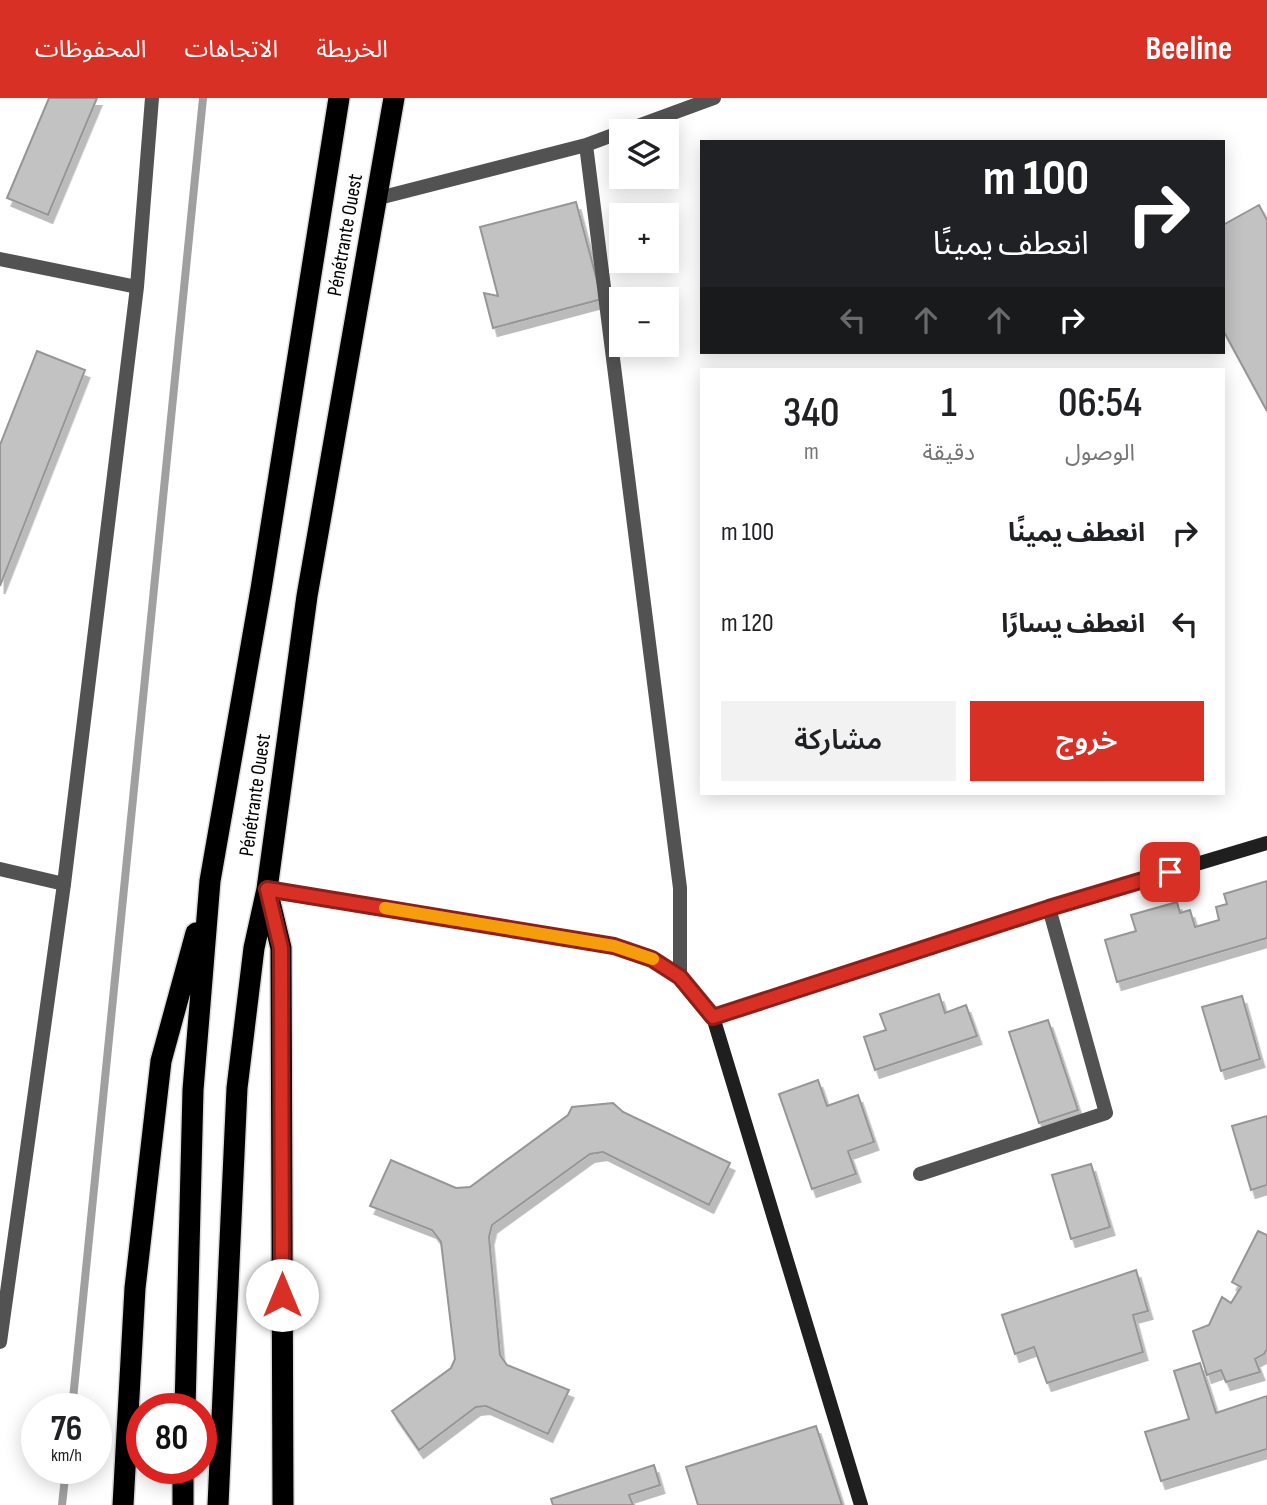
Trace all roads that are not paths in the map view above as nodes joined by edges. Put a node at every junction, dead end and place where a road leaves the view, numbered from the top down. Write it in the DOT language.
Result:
graph roads {
  1 [pos="152,98"];
  2 [pos="340,98"];
  3 [pos="394,98"];
  4 [pos="714,98"];
  5 [pos="658,119"];
  6 [pos="609,137"];
  7 [pos="586,145"];
  8 [pos="375,199"];
  9 [pos="0,260"];
  10 [pos="138,287"];
  11 [pos="1267,843"];
  12 [pos="0,869"];
  13 [pos="210,881"];
  14 [pos="64,884"];
  15 [pos="267,889"];
  16 [pos="1049,908"];
  17 [pos="680,977"];
  18 [pos="713,1017"];
  19 [pos="920,1174"];
  20 [pos="0,1331"];
  21 [pos="0,1342"];
  22 [pos="185,1393"];
  23 [pos="183,1484"];
  24 [pos="124,1505"];
  25 [pos="183,1505"];
  26 [pos="218,1505"];
  27 [pos="283,1505"];
  28 [pos="861,1505"];
  1 -- 10 [label="street"];
  2 -- 13 [label="highway, Pénétrante Ouest"];
  3 -- 8 [label="highway, Pénétrante Ouest"];
  4 -- 5 [label="street"];
  6 -- 7 [label="street"];
  7 -- 8 [label="street"];
  7 -- 17 [label="street"];
  8 -- 15 [label="highway, Pénétrante Ouest"];
  9 -- 10 [label="street"];
  10 -- 14 [label="street"];
  11 -- 16 [label="street"];
  12 -- 14 [label="street"];
  13 -- 22 [label="highway, Pénétrante Ouest"];
  13 -- 24 [label="highway"];
  14 -- 20 [label="street"];
  15 -- 17 [label="street"];
  15 -- 26 [label="highway, Pénétrante Ouest"];
  15 -- 27 [label="highway"];
  16 -- 18 [label="street"];
  16 -- 19 [label="street"];
  17 -- 18 [label="street"];
  18 -- 28 [label="street"];
  20 -- 21 [label="street"];
  23 -- 25 [label="highway"];
}
